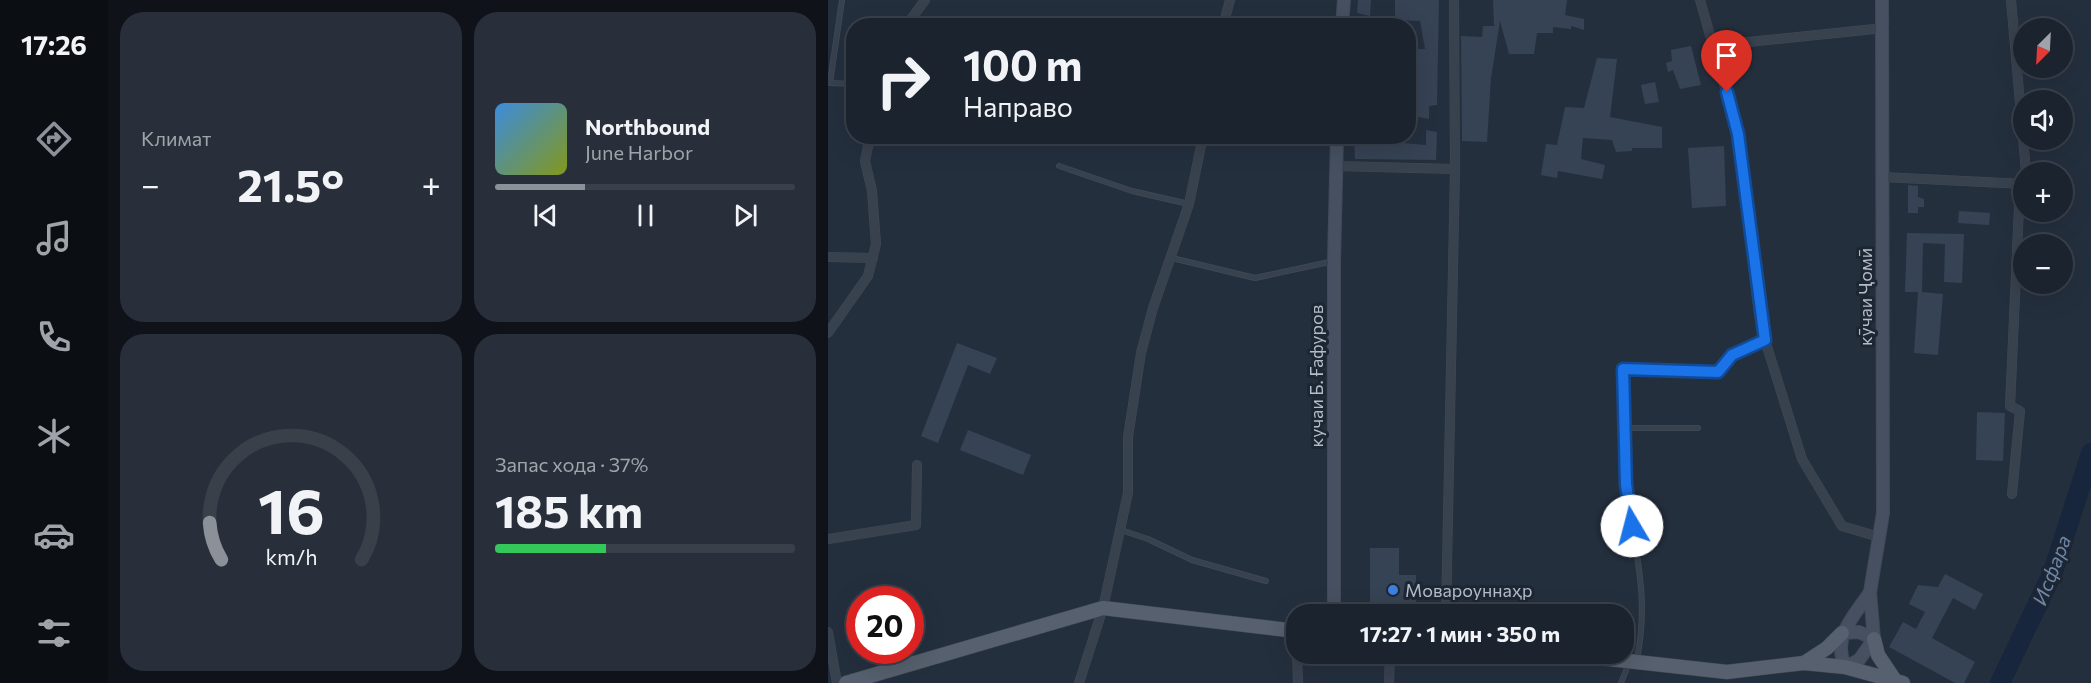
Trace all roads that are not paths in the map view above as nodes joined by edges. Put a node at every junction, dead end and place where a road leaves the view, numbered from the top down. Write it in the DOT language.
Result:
graph roads {
  1 [pos="842,0"];
  2 [pos="925,0"];
  3 [pos="1230,0"];
  4 [pos="1344,0"];
  5 [pos="1454,0"];
  6 [pos="1700,0"];
  7 [pos="1882,0"];
  8 [pos="2012,0"];
  9 [pos="912,18"];
  10 [pos="1225,18"];
  11 [pos="1343,18"];
  12 [pos="1884,28"];
  13 [pos="1716,50"];
  14 [pos="846,84"];
  15 [pos="868,144"];
  16 [pos="1201,144"];
  17 [pos="1336,144"];
  18 [pos="2025,162"];
  19 [pos="1059,166"];
  20 [pos="1335,166"];
  21 [pos="1455,169"];
  22 [pos="1883,177"];
  23 [pos="2013,184"];
  24 [pos="1189,204"];
  25 [pos="2020,222"];
  26 [pos="828,257"];
  27 [pos="873,258"];
  28 [pos="1172,258"];
  29 [pos="1334,261"];
  30 [pos="828,333"];
  31 [pos="1765,340"];
  32 [pos="1623,428"];
  33 [pos="1698,428"];
  34 [pos="917,465"];
  35 [pos="2012,494"];
  36 [pos="1121,530"];
  37 [pos="1879,537"];
  38 [pos="828,539"];
  39 [pos="1266,581"];
  40 [pos="1870,592"];
  41 [pos="1335,604"];
  42 [pos="1446,604"];
  43 [pos="1102,608"];
  44 [pos="1286,631"];
  45 [pos="828,632"];
  46 [pos="1842,633"];
  47 [pos="1874,639"];
  48 [pos="1634,658"];
  49 [pos="1634,661"];
  50 [pos="1804,663"];
  51 [pos="1297,664"];
  52 [pos="1390,664"];
  53 [pos="1631,664"];
  54 [pos="1845,667"];
  55 [pos="1899,681"];
  56 [pos="837,683"];
  57 [pos="846,683"];
  58 [pos="1079,683"];
  59 [pos="1298,683"];
  60 [pos="1389,683"];
  61 [pos="1621,683"];
  1 -- 14 [label="lane"];
  2 -- 9 [label="street"];
  3 -- 10 [label="street"];
  4 -- 11 [label="main road"];
  5 -- 21 [label="street"];
  6 -- 13 [label="street"];
  7 -- 12 [label="main road, кӯчаи Ҷомӣ"];
  8 -- 18 [label="street"];
  12 -- 13 [label="street"];
  12 -- 22 [label="main road, кӯчаи Ҷомӣ"];
  13 -- 31 [label="street"];
  15 -- 27 [label="street"];
  16 -- 24 [label="street"];
  17 -- 20 [label="main road, кучаи Б. Ғафуров"];
  19 -- 24 [label="lane"];
  20 -- 21 [label="street"];
  20 -- 29 [label="main road, кучаи Б. Ғафуров"];
  21 -- 42 [label="street"];
  22 -- 23 [label="street"];
  22 -- 37 [label="main road, кӯчаи Ҷомӣ"];
  24 -- 28 [label="street"];
  25 -- 35 [label="street"];
  26 -- 27 [label="street"];
  27 -- 30 [label="street"];
  28 -- 29 [label="lane"];
  28 -- 36 [label="street"];
  29 -- 41 [label="main road, кучаи Б. Ғафуров"];
  31 -- 32 [label="lane"];
  31 -- 37 [label="street"];
  32 -- 33 [label="lane"];
  32 -- 48 [label="lane"];
  34 -- 38 [label="street"];
  36 -- 39 [label="lane"];
  36 -- 43 [label="street"];
  37 -- 40 [label="main road, кӯчаи Ҷомӣ"];
  40 -- 46 [label="main road, кӯчаи Ҷомӣ"];
  40 -- 47 [label="main road, кӯчаи Ҷомӣ"];
  43 -- 44 [label="main road"];
  43 -- 57 [label="main road"];
  43 -- 58 [label="street"];
  45 -- 56 [label="street"];
  46 -- 47 [label="main road"];
  46 -- 50 [label="main road"];
  46 -- 54 [label="main road"];
  47 -- 54 [label="main road"];
  47 -- 55 [label="main road"];
  49 -- 50 [label="main road"];
  50 -- 54 [label="main road"];
  51 -- 59 [label="street"];
  52 -- 60 [label="street"];
  53 -- 61 [label="lane"];
  54 -- 55 [label="main road"];
}
